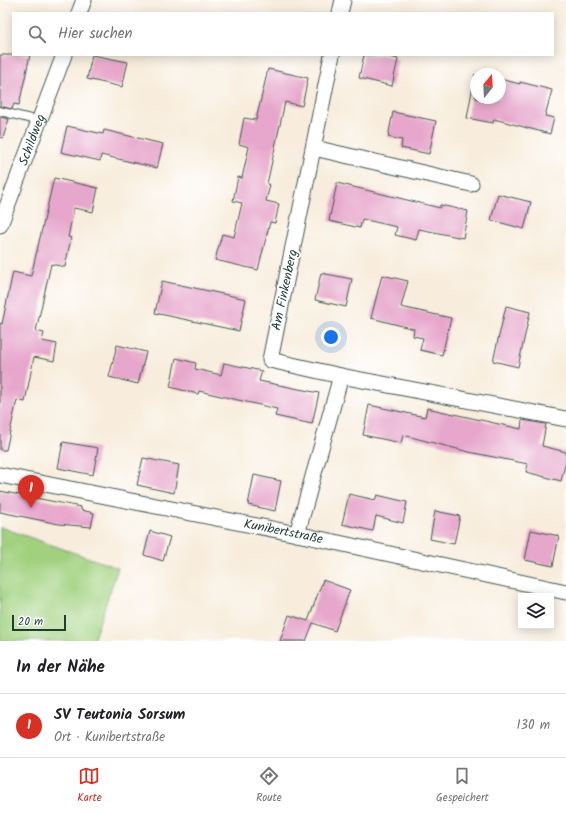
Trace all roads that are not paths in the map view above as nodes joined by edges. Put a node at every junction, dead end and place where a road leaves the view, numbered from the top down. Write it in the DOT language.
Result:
graph roads {
  1 [pos="84,0"];
  2 [pos="343,0"];
  3 [pos="79,12"];
  4 [pos="340,12"];
  5 [pos="64,56"];
  6 [pos="332,56"];
  7 [pos="0,111"];
  8 [pos="39,121"];
  9 [pos="314,148"];
  10 [pos="472,184"];
  11 [pos="0,225"];
  12 [pos="342,376"];
  13 [pos="566,419"];
  14 [pos="0,475"];
  15 [pos="297,534"];
  16 [pos="566,592"];
  1 -- 3 [label="street"];
  2 -- 4 [label="street"];
  5 -- 8 [label="street, Schildweg"];
  6 -- 9 [label="street, Am Finkenberg"];
  7 -- 8 [label="lane"];
  8 -- 11 [label="street, Schildweg"];
  9 -- 10 [label="street"];
  9 -- 12 [label="street, Am Finkenberg"];
  12 -- 13 [label="street, Am Finkenberg"];
  12 -- 15 [label="street"];
  14 -- 15 [label="street, Kunibertstraße"];
  15 -- 16 [label="street, Kunibertstraße"];
}
